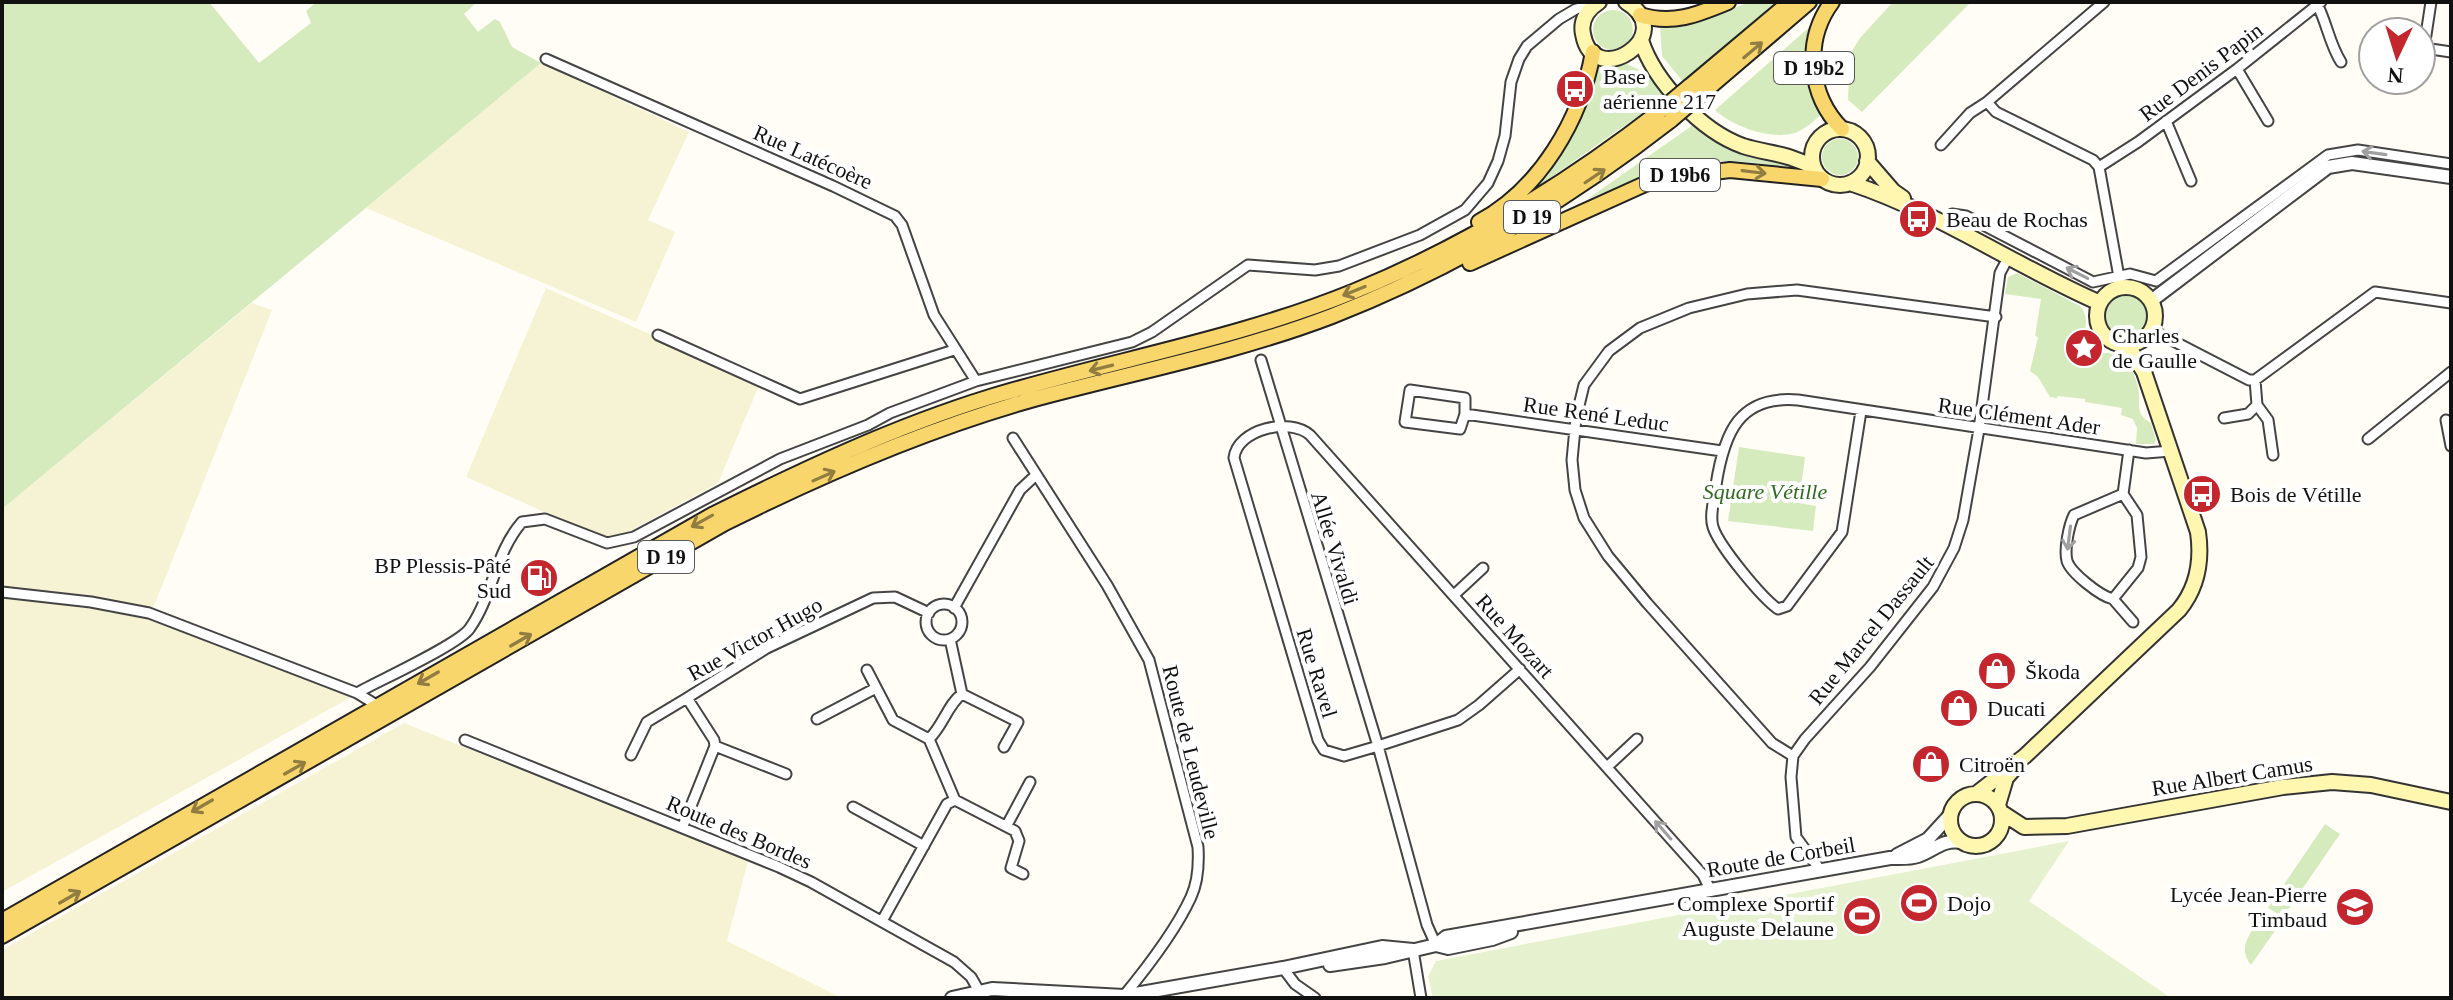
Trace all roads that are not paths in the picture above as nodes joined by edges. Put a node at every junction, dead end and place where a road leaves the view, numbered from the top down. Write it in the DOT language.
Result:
graph roads {
  1 [pos="1598,2"];
  2 [pos="1628,2"];
  3 [pos="1728,2"];
  4 [pos="1790,2"];
  5 [pos="1809,2"];
  6 [pos="1832,2"];
  7 [pos="2104,2"];
  8 [pos="2431,2"];
  9 [pos="2320,4"];
  10 [pos="1640,15"];
  11 [pos="1641,40"];
  12 [pos="1593,52"];
  13 [pos="2451,52"];
  14 [pos="1621,58"];
  15 [pos="546,59"];
  16 [pos="2341,62"];
  17 [pos="2237,69"];
  18 [pos="1656,73"];
  19 [pos="1694,92"];
  20 [pos="1987,102"];
  21 [pos="1666,115"];
  22 [pos="2166,121"];
  23 [pos="2268,121"];
  24 [pos="1842,129"];
  25 [pos="1817,141"];
  26 [pos="1941,145"];
  27 [pos="1771,151"];
  28 [pos="1867,161"];
  29 [pos="2451,164"];
  30 [pos="2099,167"];
  31 [pos="1818,173"];
  32 [pos="2451,177"];
  33 [pos="2191,181"];
  34 [pos="1850,183"];
  35 [pos="1927,215"];
  36 [pos="1943,223"];
  37 [pos="2009,256"];
  38 [pos="1425,260"];
  39 [pos="2120,281"];
  40 [pos="1381,295"];
  41 [pos="2151,301"];
  42 [pos="2100,303"];
  43 [pos="2451,303"];
  44 [pos="1996,317"];
  45 [pos="658,335"];
  46 [pos="2140,339"];
  47 [pos="954,350"];
  48 [pos="1261,360"];
  49 [pos="2451,372"];
  50 [pos="2255,380"];
  51 [pos="976,381"];
  52 [pos="2257,405"];
  53 [pos="1861,411"];
  54 [pos="1465,414"];
  55 [pos="2224,418"];
  56 [pos="2446,420"];
  57 [pos="1279,426"];
  58 [pos="1574,429"];
  59 [pos="1979,429"];
  60 [pos="1013,438"];
  61 [pos="2368,439"];
  62 [pos="2451,446"];
  63 [pos="2129,450"];
  64 [pos="1722,451"];
  65 [pos="2171,451"];
  66 [pos="2273,455"];
  67 [pos="1036,475"];
  68 [pos="2123,494"];
  69 [pos="1483,568"];
  70 [pos="2,592"];
  71 [pos="1454,595"];
  72 [pos="2113,599"];
  73 [pos="954,608"];
  74 [pos="929,613"];
  75 [pos="2133,622"];
  76 [pos="950,639"];
  77 [pos="1520,669"];
  78 [pos="867,670"];
  79 [pos="876,688"];
  80 [pos="357,693"];
  81 [pos="962,694"];
  82 [pos="687,698"];
  83 [pos="378,706"];
  84 [pos="817,719"];
  85 [pos="929,739"];
  86 [pos="1637,739"];
  87 [pos="465,740"];
  88 [pos="715,746"];
  89 [pos="1378,746"];
  90 [pos="1004,747"];
  91 [pos="631,755"];
  92 [pos="1793,756"];
  93 [pos="2025,756"];
  94 [pos="1607,767"];
  95 [pos="786,774"];
  96 [pos="1030,782"];
  97 [pos="1976,794"];
  98 [pos="955,800"];
  99 [pos="2451,802"];
  100 [pos="853,807"];
  101 [pos="2000,809"];
  102 [pos="1951,814"];
  103 [pos="1007,825"];
  104 [pos="683,826"];
  105 [pos="2067,826"];
  106 [pos="1997,836"];
  107 [pos="1962,842"];
  108 [pos="924,846"];
  109 [pos="1890,858"];
  110 [pos="1821,871"];
  111 [pos="1023,874"];
  112 [pos="1711,891"];
  113 [pos="2,921"];
  114 [pos="882,921"];
  115 [pos="2,936"];
  116 [pos="1436,945"];
  117 [pos="1413,950"];
  118 [pos="1283,968"];
  119 [pos="979,991"];
  120 [pos="1123,997"];
  121 [pos="952,998"];
  122 [pos="1315,998"];
  123 [pos="1421,998"];
  1 -- 12 [label="main road"];
  1 -- 51 [label="street"];
  2 -- 10 [label="main road"];
  3 -- 10 [label="main road"];
  4 -- 19 [label="main road, D 19"];
  19 -- 5 [label="main road, D 19, one-way"];
  6 -- 24 [label="main road, D 19b2"];
  7 -- 20 [label="street"];
  8 -- 13 [label="street"];
  9 -- 16 [label="street"];
  9 -- 17 [label="street, Rue Denis Papin"];
  10 -- 11 [label="main road"];
  11 -- 14 [label="main road"];
  11 -- 18 [label="main road"];
  12 -- 14 [label="main road"];
  12 -- 38 [label="main road"];
  14 -- 18 [label="main road"];
  15 -- 47 [label="street, Rue Latécoère"];
  17 -- 22 [label="street, Rue Denis Papin"];
  17 -- 23 [label="street"];
  18 -- 27 [label="main road"];
  19 -- 21 [label="main road, D 19, bridge"];
  20 -- 26 [label="street"];
  20 -- 30 [label="street"];
  21 -- 38 [label="main road, D 19"];
  40 -- 21 [label="main road, D 19, one-way"];
  22 -- 30 [label="street, Rue Denis Papin"];
  22 -- 33 [label="street"];
  24 -- 25 [label="main road"];
  24 -- 28 [label="main road"];
  25 -- 27 [label="main road"];
  25 -- 31 [label="main road"];
  27 -- 31 [label="main road"];
  28 -- 34 [label="main road"];
  28 -- 35 [label="main road"];
  29 -- 39 [label="street, one-way"];
  30 -- 39 [label="street"];
  31 -- 34 [label="main road"];
  40 -- 31 [label="main road, D 19b6, one-way"];
  32 -- 41 [label="street"];
  34 -- 35 [label="main road"];
  35 -- 36 [label="main road"];
  36 -- 37 [label="main road"];
  39 -- 36 [label="street, one-way"];
  37 -- 42 [label="main road"];
  37 -- 44 [label="street, Rue Marcel Dassault"];
  38 -- 83 [label="main road, D 19, one-way"];
  39 -- 41 [label="main road"];
  39 -- 42 [label="main road"];
  115 -- 40 [label="main road, D 19, one-way"];
  41 -- 46 [label="main road"];
  42 -- 46 [label="main road"];
  43 -- 50 [label="street"];
  44 -- 58 [label="street"];
  44 -- 59 [label="street, Rue Marcel Dassault"];
  45 -- 47 [label="street"];
  46 -- 50 [label="street"];
  46 -- 65 [label="main road"];
  47 -- 51 [label="street, Rue Latécoère"];
  48 -- 57 [label="street, Allée Vivaldi"];
  49 -- 61 [label="street"];
  50 -- 52 [label="street"];
  51 -- 80 [label="street"];
  52 -- 55 [label="street"];
  52 -- 66 [label="street"];
  53 -- 59 [label="street, Rue Clément Ader"];
  53 -- 64 [label="street, Rue Clément Ader"];
  53 -- 64 [label="street, Rue Clément Ader"];
  54 -- 54 [label="street"];
  54 -- 58 [label="street, Rue René Leduc"];
  56 -- 62 [label="street"];
  57 -- 71 [label="street, Rue Mozart"];
  57 -- 89 [label="street, Allée Vivaldi"];
  57 -- 89 [label="street, Rue Ravel"];
  58 -- 64 [label="street, Rue René Leduc"];
  58 -- 92 [label="street"];
  59 -- 63 [label="street, Rue Clément Ader"];
  59 -- 92 [label="street, Rue Marcel Dassault"];
  60 -- 67 [label="street, Route de Leudeville"];
  63 -- 65 [label="street, Rue Clément Ader"];
  63 -- 68 [label="street"];
  65 -- 93 [label="main road"];
  67 -- 73 [label="street"];
  67 -- 120 [label="street, Route de Leudeville"];
  68 -- 72 [label="street"];
  68 -- 72 [label="street, one-way"];
  69 -- 71 [label="street"];
  70 -- 80 [label="street"];
  71 -- 77 [label="street, Rue Mozart"];
  72 -- 75 [label="street"];
  73 -- 74 [label="street"];
  73 -- 76 [label="street"];
  74 -- 76 [label="street"];
  74 -- 82 [label="street, Rue Victor Hugo"];
  76 -- 81 [label="street"];
  77 -- 89 [label="street"];
  77 -- 94 [label="street, Rue Mozart"];
  78 -- 79 [label="street"];
  79 -- 84 [label="street"];
  79 -- 85 [label="street"];
  80 -- 83 [label="street"];
  81 -- 85 [label="street"];
  81 -- 90 [label="street"];
  82 -- 88 [label="street, Rue Victor Hugo"];
  82 -- 91 [label="street"];
  83 -- 113 [label="main road, D 19, one-way"];
  85 -- 98 [label="street"];
  86 -- 94 [label="street"];
  87 -- 104 [label="street, Route des Bordes"];
  88 -- 95 [label="street"];
  88 -- 104 [label="street"];
  89 -- 116 [label="street"];
  92 -- 110 [label="street"];
  93 -- 97 [label="main road"];
  93 -- 101 [label="main road"];
  112 -- 94 [label="street, Rue Mozart, one-way"];
  96 -- 103 [label="street"];
  97 -- 101 [label="main road"];
  97 -- 102 [label="main road"];
  98 -- 103 [label="street"];
  98 -- 108 [label="street"];
  99 -- 105 [label="main road, Rue Albert Camus"];
  100 -- 108 [label="street"];
  101 -- 105 [label="main road, Rue Albert Camus"];
  101 -- 106 [label="main road"];
  102 -- 107 [label="main road"];
  102 -- 109 [label="street, Route de Corbeil"];
  103 -- 111 [label="street"];
  104 -- 114 [label="street, Route des Bordes"];
  105 -- 106 [label="main road, Rue Albert Camus"];
  106 -- 107 [label="main road"];
  107 -- 109 [label="street, Route de Corbeil"];
  108 -- 114 [label="street"];
  109 -- 110 [label="street, Route de Corbeil"];
  110 -- 112 [label="street, Route de Corbeil"];
  112 -- 116 [label="street, Route de Corbeil"];
  114 -- 119 [label="street, Route des Bordes"];
  116 -- 117 [label="street, Route de Corbeil"];
  117 -- 118 [label="street, Route de Corbeil"];
  117 -- 123 [label="street"];
  118 -- 120 [label="street, Route de Corbeil"];
  118 -- 122 [label="street"];
  119 -- 120 [label="street, Route de Corbeil"];
  119 -- 121 [label="street, Route de Corbeil"];
}
